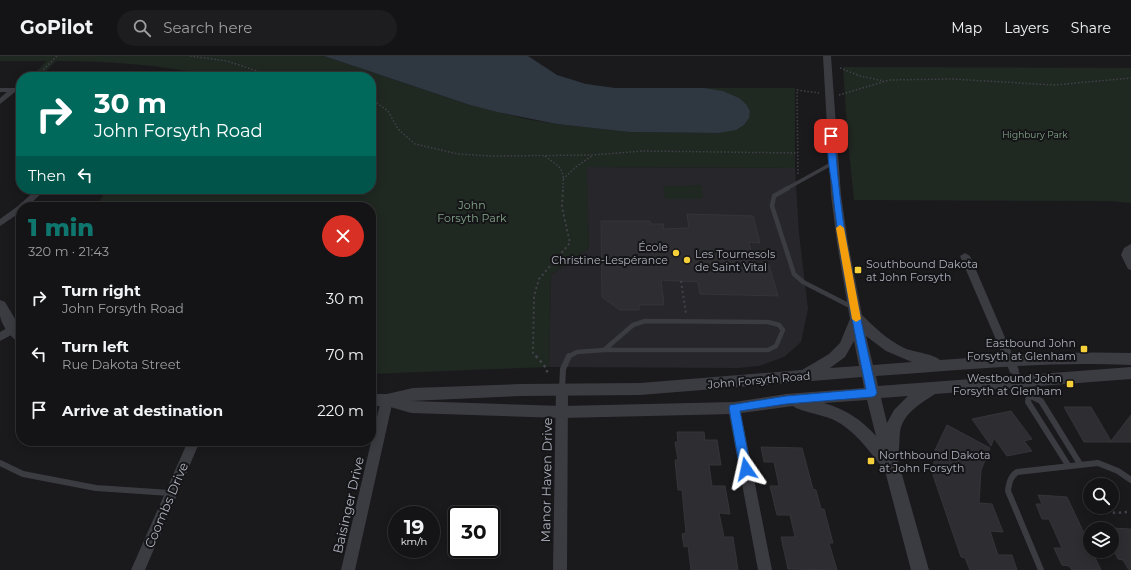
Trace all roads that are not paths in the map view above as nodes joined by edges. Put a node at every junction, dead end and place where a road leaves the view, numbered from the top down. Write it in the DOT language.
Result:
graph roads {
  1 [pos="827,56"];
  2 [pos="0,90"];
  3 [pos="13,90"];
  4 [pos="0,102"];
  5 [pos="833,163"];
  6 [pos="36,194"];
  7 [pos="28,202"];
  8 [pos="16,211"];
  9 [pos="0,223"];
  10 [pos="1131,247"];
  11 [pos="965,256"];
  12 [pos="1131,267"];
  13 [pos="0,305"];
  14 [pos="855,312"];
  15 [pos="16,332"];
  16 [pos="16,334"];
  17 [pos="0,337"];
  18 [pos="604,350"];
  19 [pos="1131,359"];
  20 [pos="951,364"];
  21 [pos="1014,370"];
  22 [pos="867,371"];
  23 [pos="1131,373"];
  24 [pos="798,376"];
  25 [pos="934,388"];
  26 [pos="562,389"];
  27 [pos="872,393"];
  28 [pos="1029,395"];
  29 [pos="376,400"];
  30 [pos="387,400"];
  31 [pos="786,400"];
  32 [pos="734,408"];
  33 [pos="562,412"];
  34 [pos="192,446"];
  35 [pos="0,463"];
  36 [pos="1080,464"];
  37 [pos="1068,465"];
  38 [pos="891,467"];
  39 [pos="1131,480"];
  40 [pos="171,494"];
  41 [pos="138,570"];
  42 [pos="348,570"];
  43 [pos="560,570"];
  44 [pos="765,570"];
  45 [pos="920,570"];
  46 [pos="1041,570"];
  1 -- 5 [label="street"];
  2 -- 3 [label="street"];
  3 -- 4 [label="street"];
  5 -- 14 [label="street"];
  5 -- 14 [label="lane"];
  6 -- 7 [label="street"];
  8 -- 9 [label="street"];
  10 -- 12 [label="street"];
  11 -- 21 [label="street"];
  13 -- 15 [label="street"];
  14 -- 20 [label="street"];
  14 -- 22 [label="street"];
  14 -- 24 [label="street"];
  16 -- 17 [label="street"];
  18 -- 18 [label="lane"];
  18 -- 26 [label="lane"];
  19 -- 21 [label="street, John Forsyth Road"];
  20 -- 21 [label="street, John Forsyth Road"];
  20 -- 22 [label="street, John Forsyth Road"];
  21 -- 23 [label="street, John Forsyth Road"];
  21 -- 25 [label="street, John Forsyth Road"];
  21 -- 28 [label="lane"];
  22 -- 24 [label="street, John Forsyth Road"];
  22 -- 27 [label="street"];
  24 -- 26 [label="street, John Forsyth Road"];
  25 -- 27 [label="street, John Forsyth Road"];
  25 -- 38 [label="street"];
  26 -- 30 [label="street, John Forsyth Road"];
  26 -- 33 [label="street, Manor Haven Drive"];
  27 -- 31 [label="street, John Forsyth Road"];
  27 -- 38 [label="street"];
  28 -- 36 [label="lane"];
  28 -- 37 [label="lane"];
  29 -- 30 [label="street, John Forsyth Road"];
  30 -- 33 [label="street, John Forsyth Road"];
  30 -- 42 [label="street, Baisinger Drive"];
  31 -- 32 [label="street, John Forsyth Road"];
  31 -- 38 [label="street"];
  32 -- 33 [label="street, John Forsyth Road"];
  32 -- 44 [label="street"];
  33 -- 43 [label="street, Manor Haven Drive"];
  34 -- 40 [label="street, Coombs Drive"];
  35 -- 40 [label="lane"];
  36 -- 37 [label="lane"];
  36 -- 39 [label="lane"];
  37 -- 46 [label="lane"];
  38 -- 45 [label="street"];
  40 -- 41 [label="street, Coombs Drive"];
}
